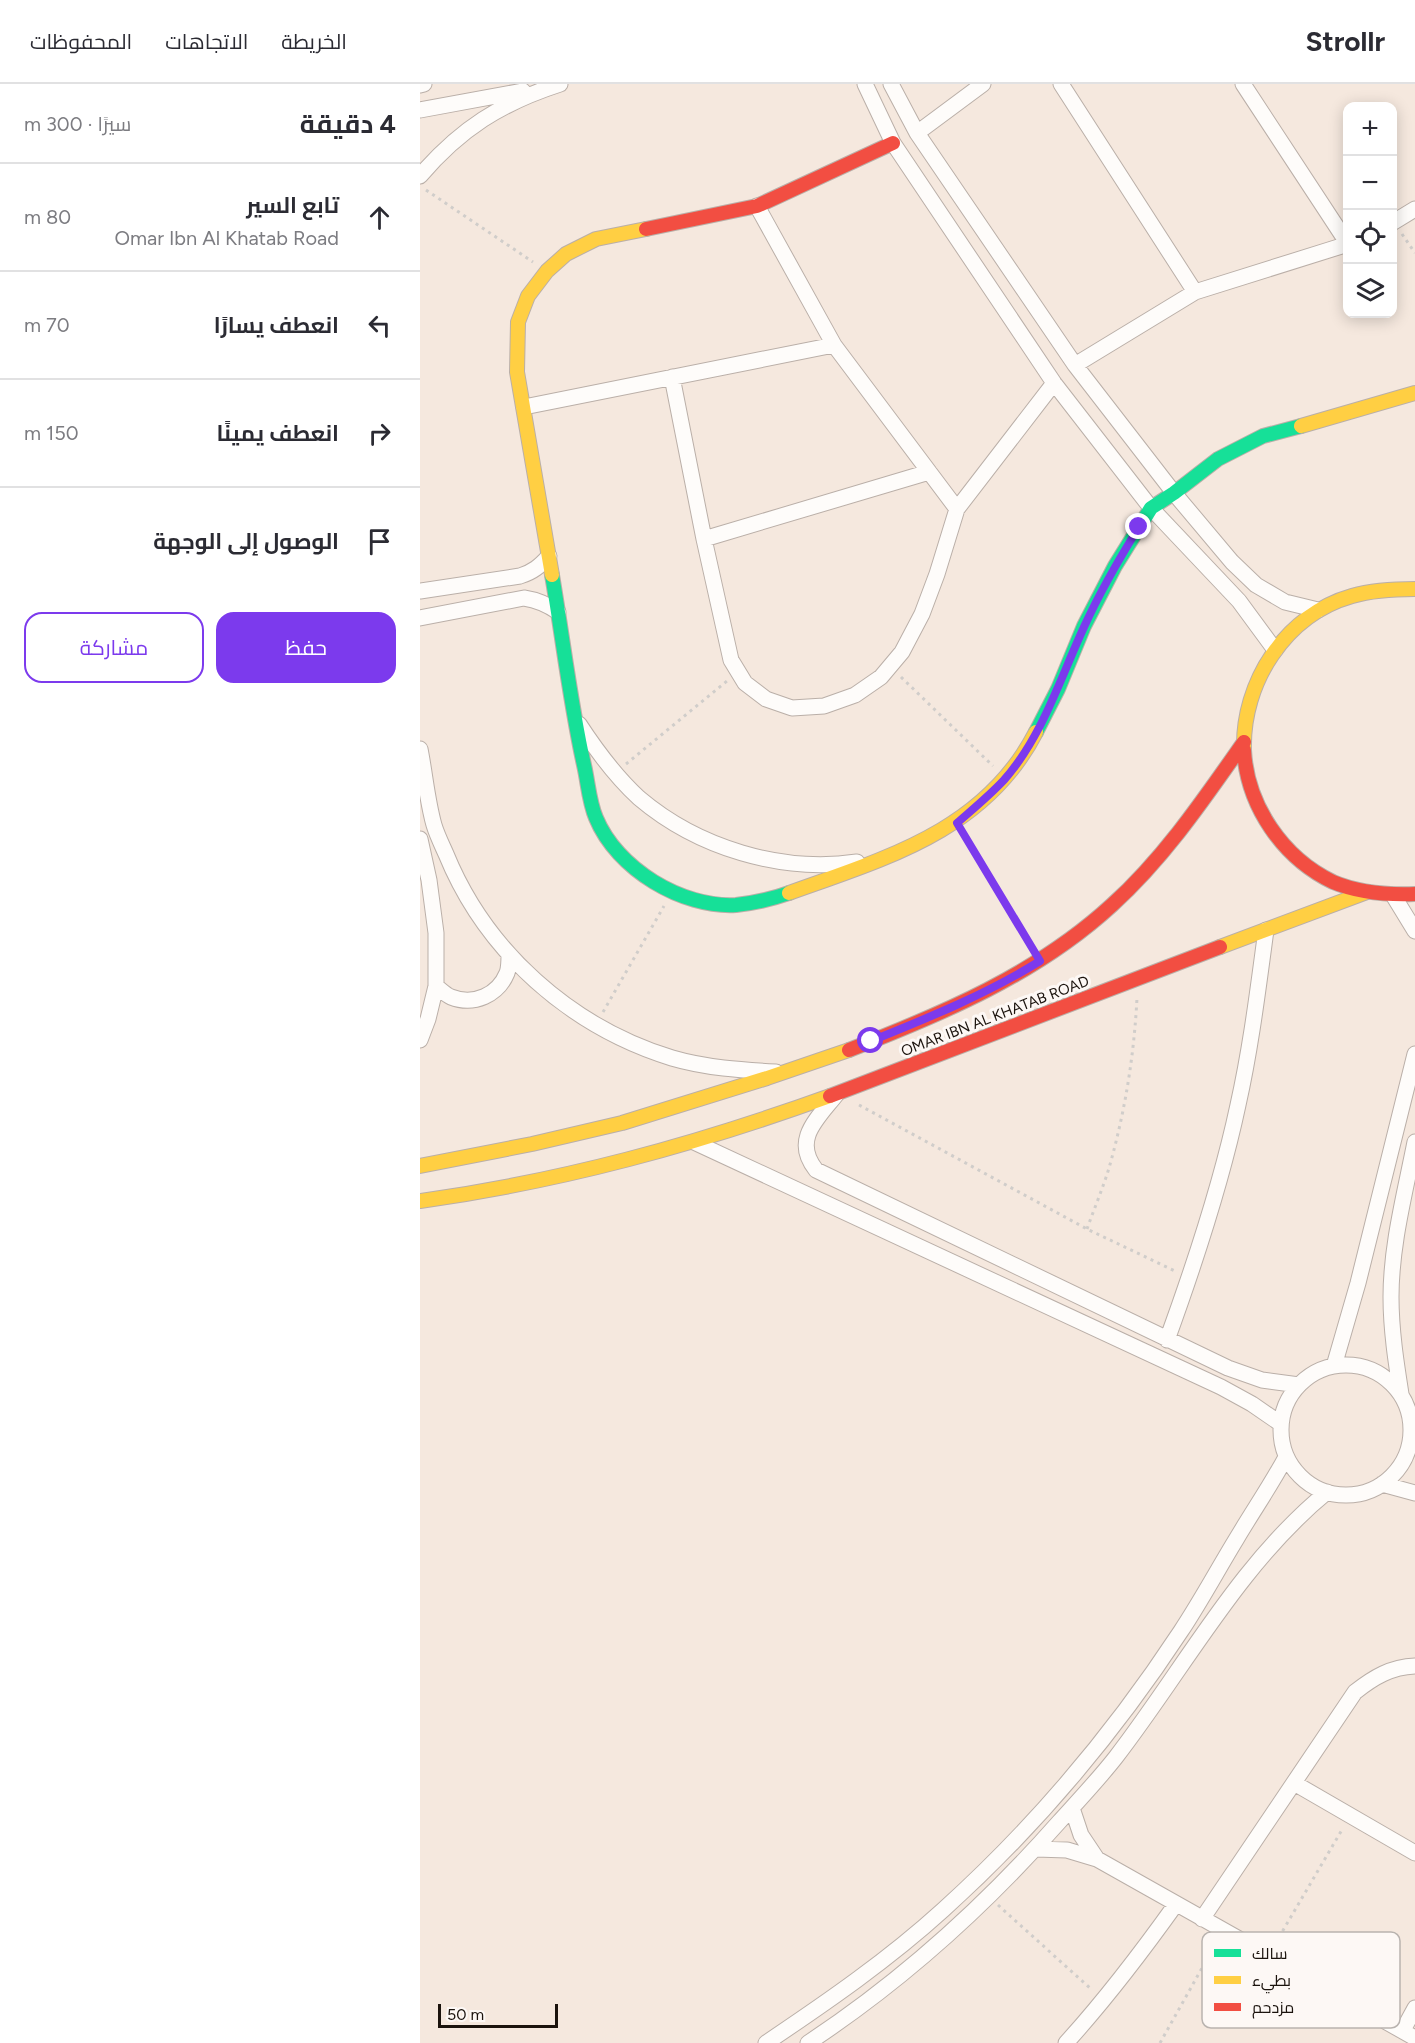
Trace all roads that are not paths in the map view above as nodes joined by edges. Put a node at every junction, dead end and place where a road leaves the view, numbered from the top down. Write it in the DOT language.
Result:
graph roads {
  1 [pos="559,84"];
  2 [pos="865,84"];
  3 [pos="891,84"];
  4 [pos="983,84"];
  5 [pos="1061,84"];
  6 [pos="1243,84"];
  7 [pos="420,110"];
  8 [pos="917,133"];
  9 [pos="893,143"];
  10 [pos="420,176"];
  11 [pos="757,206"];
  12 [pos="1415,209"];
  13 [pos="1397,220"];
  14 [pos="1343,238"];
  15 [pos="1343,245"];
  16 [pos="1195,292"];
  17 [pos="834,345"];
  18 [pos="1075,365"];
  19 [pos="672,377"];
  20 [pos="1054,383"];
  21 [pos="1415,393"];
  22 [pos="524,407"];
  23 [pos="929,471"];
  24 [pos="1174,493"];
  25 [pos="1151,508"];
  26 [pos="957,509"];
  27 [pos="704,539"];
  28 [pos="549,556"];
  29 [pos="1415,589"];
  30 [pos="420,591"];
  31 [pos="1318,610"];
  32 [pos="558,612"];
  33 [pos="420,618"];
  34 [pos="1275,650"];
  35 [pos="573,716"];
  36 [pos="1244,742"];
  37 [pos="420,749"];
  38 [pos="420,839"];
  39 [pos="890,857"];
  40 [pos="1367,892"];
  41 [pos="1415,894"];
  42 [pos="1393,895"];
  43 [pos="1266,930"];
  44 [pos="1415,931"];
  45 [pos="509,954"];
  46 [pos="436,986"];
  47 [pos="420,1040"];
  48 [pos="1415,1054"];
  49 [pos="788,1072"];
  50 [pos="837,1093"];
  51 [pos="1415,1142"];
  52 [pos="694,1143"];
  53 [pos="420,1166"];
  54 [pos="420,1201"];
  55 [pos="1167,1340"];
  56 [pos="1334,1366"];
  57 [pos="1299,1385"];
  58 [pos="1401,1394"];
  59 [pos="1412,1412"];
  60 [pos="1281,1424"];
  61 [pos="1286,1457"];
  62 [pos="1382,1484"];
  63 [pos="1327,1492"];
  64 [pos="1415,1493"];
  65 [pos="1415,1666"];
  66 [pos="1294,1783"];
  67 [pos="1072,1808"];
  68 [pos="1036,1849"];
  69 [pos="1415,1853"];
  70 [pos="1097,1859"];
  71 [pos="1176,1904"];
  72 [pos="1202,1919"];
  73 [pos="1224,1932"];
  74 [pos="1415,2008"];
  75 [pos="1409,2034"];
  76 [pos="766,2043"];
  77 [pos="808,2043"];
  78 [pos="1066,2043"];
  1 -- 7 [label="street"];
  1 -- 10 [label="street"];
  2 -- 9 [label="street"];
  3 -- 8 [label="street"];
  4 -- 8 [label="street"];
  5 -- 16 [label="street"];
  6 -- 14 [label="street"];
  8 -- 18 [label="street"];
  9 -- 11 [label="street"];
  9 -- 20 [label="street"];
  11 -- 17 [label="street"];
  11 -- 22 [label="street"];
  12 -- 13 [label="street"];
  15 -- 16 [label="street"];
  16 -- 18 [label="street"];
  17 -- 19 [label="street"];
  17 -- 23 [label="street"];
  18 -- 24 [label="street"];
  19 -- 22 [label="street"];
  19 -- 27 [label="street"];
  20 -- 25 [label="street"];
  20 -- 26 [label="street"];
  21 -- 24 [label="street"];
  22 -- 28 [label="street"];
  23 -- 26 [label="street"];
  23 -- 27 [label="street"];
  24 -- 25 [label="street"];
  24 -- 31 [label="street"];
  25 -- 34 [label="street"];
  25 -- 39 [label="street"];
  26 -- 27 [label="street"];
  28 -- 30 [label="street"];
  28 -- 32 [label="street"];
  29 -- 31 [label="street"];
  31 -- 34 [label="street"];
  32 -- 33 [label="street"];
  32 -- 35 [label="street"];
  34 -- 36 [label="street"];
  35 -- 39 [label="street"];
  35 -- 39 [label="street"];
  36 -- 40 [label="street"];
  36 -- 49 [label="street, OMAR IBN AL KHATAB ROAD"];
  37 -- 45 [label="street"];
  38 -- 46 [label="street"];
  40 -- 42 [label="street"];
  40 -- 43 [label="street, OMAR IBN AL KHATAB ROAD"];
  41 -- 42 [label="street"];
  42 -- 44 [label="street"];
  43 -- 50 [label="street, OMAR IBN AL KHATAB ROAD"];
  43 -- 55 [label="street"];
  45 -- 46 [label="street"];
  45 -- 49 [label="street"];
  46 -- 47 [label="street"];
  48 -- 56 [label="street"];
  49 -- 53 [label="street, OMAR IBN AL KHATAB ROAD"];
  50 -- 52 [label="street, OMAR IBN AL KHATAB ROAD"];
  50 -- 55 [label="street"];
  51 -- 58 [label="street"];
  52 -- 54 [label="street, OMAR IBN AL KHATAB ROAD"];
  52 -- 60 [label="street"];
  55 -- 57 [label="street"];
  56 -- 57 [label="street"];
  56 -- 58 [label="street"];
  57 -- 60 [label="street"];
  58 -- 59 [label="street"];
  59 -- 62 [label="street"];
  60 -- 61 [label="street"];
  61 -- 63 [label="street"];
  61 -- 76 [label="street"];
  62 -- 63 [label="street"];
  62 -- 64 [label="street"];
  63 -- 67 [label="street"];
  65 -- 66 [label="street"];
  66 -- 69 [label="street"];
  66 -- 72 [label="street"];
  67 -- 68 [label="street"];
  67 -- 70 [label="street"];
  68 -- 70 [label="street"];
  68 -- 77 [label="street"];
  70 -- 71 [label="street"];
  71 -- 72 [label="street"];
  71 -- 78 [label="street"];
  72 -- 73 [label="street"];
  74 -- 75 [label="street"];
}
